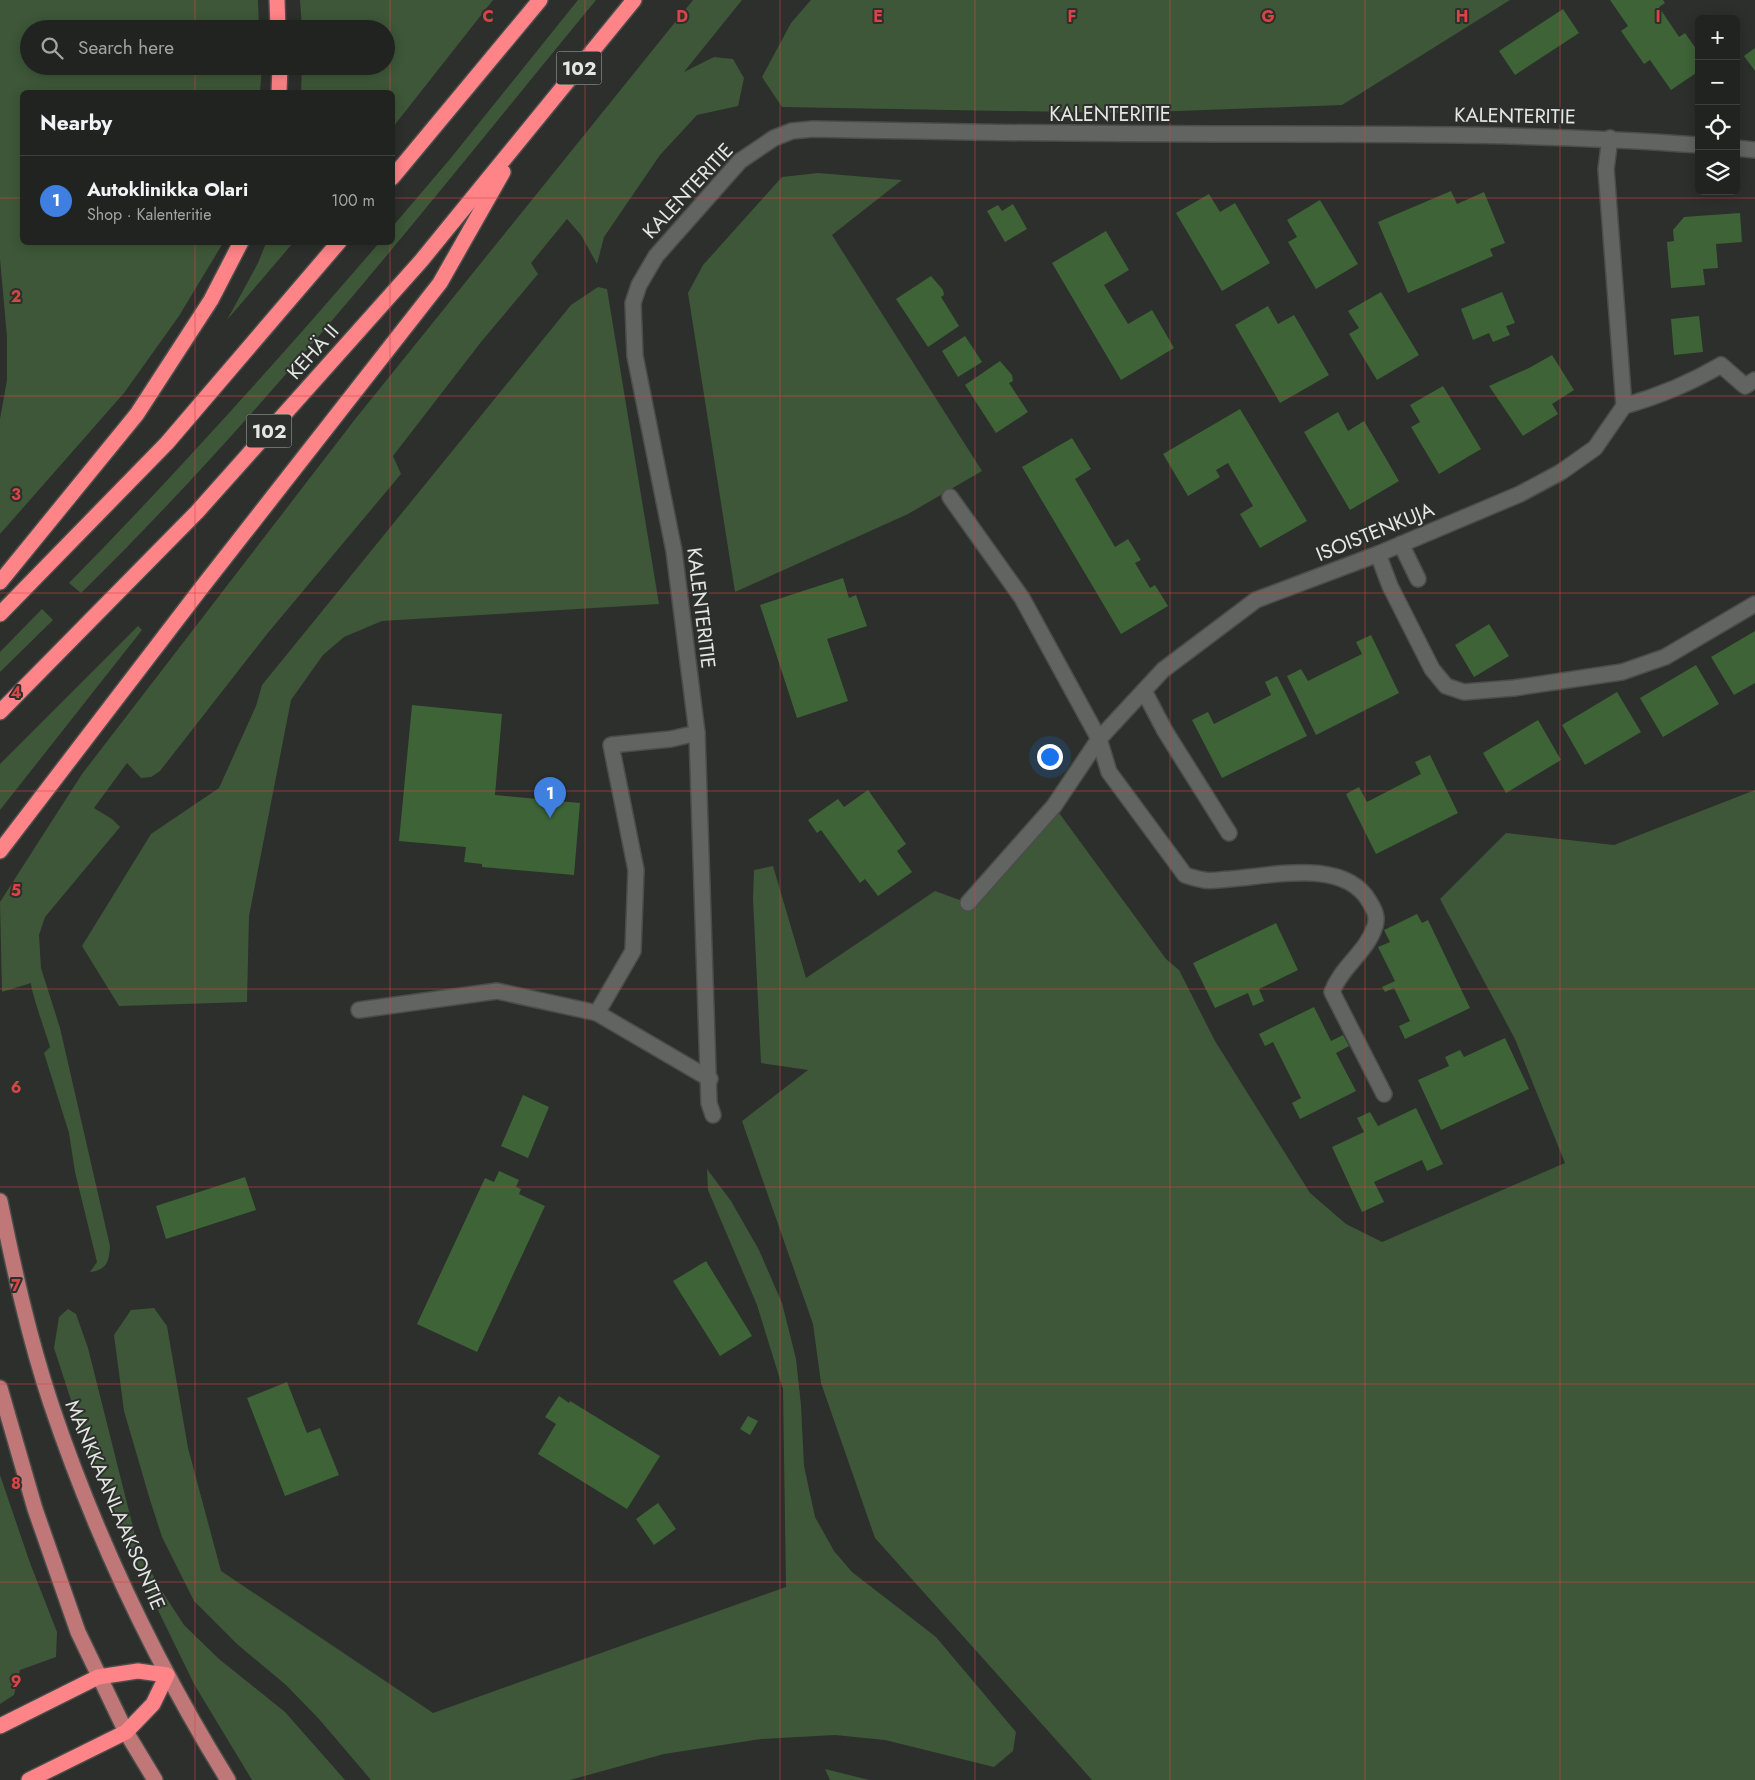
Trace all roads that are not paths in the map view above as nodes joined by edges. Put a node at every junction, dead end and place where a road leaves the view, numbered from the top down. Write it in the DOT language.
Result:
graph roads {
  1 [pos="277,0"];
  2 [pos="540,0"];
  3 [pos="634,0"];
  4 [pos="278,20"];
  5 [pos="280,75"];
  6 [pos="279,90"];
  7 [pos="524,136"];
  8 [pos="1610,138"];
  9 [pos="1695,145"];
  10 [pos="1740,148"];
  11 [pos="1755,150"];
  12 [pos="395,174"];
  13 [pos="239,245"];
  14 [pos="335,245"];
  15 [pos="1755,380"];
  16 [pos="1624,406"];
  17 [pos="950,497"];
  18 [pos="1401,544"];
  19 [pos="1378,554"];
  20 [pos="1418,579"];
  21 [pos="0,582"];
  22 [pos="1755,604"];
  23 [pos="0,614"];
  24 [pos="1144,691"];
  25 [pos="0,712"];
  26 [pos="697,733"];
  27 [pos="1099,739"];
  28 [pos="1229,833"];
  29 [pos="0,851"];
  30 [pos="968,903"];
  31 [pos="359,1010"];
  32 [pos="597,1013"];
  33 [pos="710,1079"];
  34 [pos="1384,1094"];
  35 [pos="713,1114"];
  36 [pos="0,1202"];
  37 [pos="0,1388"];
  38 [pos="167,1675"];
  39 [pos="98,1677"];
  40 [pos="0,1726"];
  41 [pos="126,1732"];
  42 [pos="29,1780"];
  43 [pos="155,1780"];
  44 [pos="228,1780"];
  1 -- 4 [label="highway"];
  2 -- 12 [label="highway"];
  3 -- 7 [label="highway, KEHÄ II / 102"];
  5 -- 6 [label="highway"];
  7 -- 25 [label="highway, KEHÄ II / 102"];
  7 -- 29 [label="highway"];
  8 -- 9 [label="street, KALENTERITIE"];
  8 -- 16 [label="street"];
  8 -- 26 [label="street, KALENTERITIE"];
  10 -- 11 [label="street"];
  13 -- 21 [label="highway"];
  14 -- 23 [label="highway"];
  15 -- 16 [label="street"];
  16 -- 18 [label="street, ISOISTENKUJA"];
  17 -- 27 [label="street"];
  18 -- 19 [label="street, ISOISTENKUJA"];
  18 -- 20 [label="street"];
  19 -- 22 [label="street"];
  19 -- 24 [label="street, ISOISTENKUJA"];
  24 -- 27 [label="street, ISOISTENKUJA"];
  24 -- 28 [label="street"];
  26 -- 32 [label="street"];
  26 -- 33 [label="street, KALENTERITIE"];
  27 -- 30 [label="street, ISOISTENKUJA"];
  27 -- 34 [label="street"];
  31 -- 32 [label="street"];
  32 -- 33 [label="street"];
  33 -- 35 [label="street, KALENTERITIE"];
  36 -- 38 [label="main road, MANKKAANLAAKSONTIE"];
  37 -- 39 [label="main road"];
  38 -- 39 [label="highway"];
  38 -- 41 [label="highway"];
  38 -- 44 [label="main road, MANKKAANLAAKSONTIE"];
  39 -- 40 [label="highway"];
  39 -- 41 [label="main road"];
  41 -- 42 [label="highway"];
  41 -- 43 [label="main road"];
}
